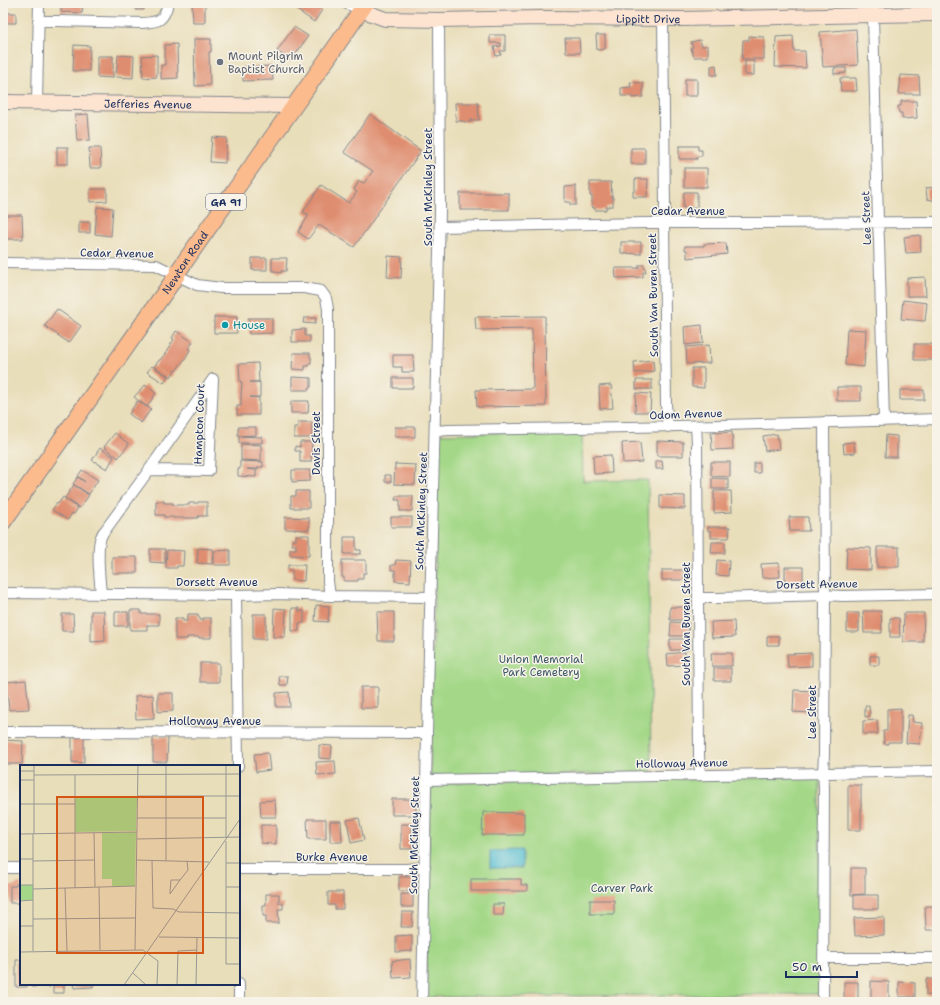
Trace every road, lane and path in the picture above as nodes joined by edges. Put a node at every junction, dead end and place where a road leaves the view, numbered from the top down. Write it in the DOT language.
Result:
graph roads {
  1 [pos="39,3"];
  2 [pos="168,3"];
  3 [pos="345,3"];
  4 [pos="363,7"];
  5 [pos="937,14"];
  6 [pos="873,15"];
  7 [pos="663,19"];
  8 [pos="439,20"];
  9 [pos="38,21"];
  10 [pos="3,102"];
  11 [pos="38,102"];
  12 [pos="294,106"];
  13 [pos="878,222"];
  14 [pos="937,222"];
  15 [pos="664,223"];
  16 [pos="440,227"];
  17 [pos="3,263"];
  18 [pos="177,275"];
  19 [pos="321,291"];
  20 [pos="937,419"];
  21 [pos="884,421"];
  22 [pos="824,422"];
  23 [pos="696,426"];
  24 [pos="668,427"];
  25 [pos="436,431"];
  26 [pos="149,470"];
  27 [pos="3,522"];
  28 [pos="3,593"];
  29 [pos="101,594"];
  30 [pos="937,594"];
  31 [pos="236,595"];
  32 [pos="825,595"];
  33 [pos="330,596"];
  34 [pos="431,597"];
  35 [pos="698,598"];
  36 [pos="3,732"];
  37 [pos="238,733"];
  38 [pos="427,733"];
  39 [pos="238,765"];
  40 [pos="937,771"];
  41 [pos="823,773"];
  42 [pos="700,775"];
  43 [pos="426,780"];
  44 [pos="425,867"];
  45 [pos="3,868"];
  46 [pos="20,868"];
  47 [pos="240,869"];
  48 [pos="823,958"];
  49 [pos="937,958"];
  50 [pos="239,985"];
  51 [pos="239,1002"];
  52 [pos="422,1002"];
  53 [pos="823,1002"];
  1 -- 9 [label="street"];
  2 -- 9 [label="street"];
  3 -- 4 [label="street"];
  4 -- 8 [label="street, Lippitt Drive"];
  4 -- 12 [label="main road, Newton Road / GA 91"];
  5 -- 6 [label="street, Lippitt Drive"];
  6 -- 7 [label="street, Lippitt Drive"];
  6 -- 13 [label="street, Lee Street"];
  7 -- 8 [label="street, Lippitt Drive"];
  7 -- 15 [label="street, South Van Buren Street"];
  8 -- 16 [label="street, South McKinley Street"];
  9 -- 11 [label="street"];
  10 -- 11 [label="street, Jefferies Avenue"];
  11 -- 12 [label="street, Jefferies Avenue"];
  12 -- 18 [label="main road, Newton Road / GA 91"];
  13 -- 14 [label="street, Cedar Avenue"];
  13 -- 15 [label="street, Cedar Avenue"];
  13 -- 21 [label="street, Lee Street"];
  15 -- 16 [label="street, Cedar Avenue"];
  15 -- 24 [label="street, South Van Buren Street"];
  16 -- 25 [label="street, South McKinley Street"];
  17 -- 18 [label="street, Cedar Avenue"];
  18 -- 19 [label="street, Cedar Avenue"];
  18 -- 27 [label="main road, Newton Road / GA 91"];
  19 -- 33 [label="street, Davis Street"];
  20 -- 21 [label="street, Odom Avenue"];
  21 -- 22 [label="street, Odom Avenue"];
  22 -- 23 [label="street, Odom Avenue"];
  22 -- 32 [label="street, Lee Street"];
  23 -- 24 [label="street, Odom Avenue"];
  23 -- 35 [label="street, South Van Buren Street"];
  24 -- 25 [label="street, Odom Avenue"];
  25 -- 34 [label="street, South McKinley Street"];
  26 -- 26 [label="street, Hampton Court"];
  26 -- 29 [label="street, Hampton Court"];
  28 -- 29 [label="street, Dorsett Avenue"];
  29 -- 31 [label="street, Dorsett Avenue"];
  30 -- 32 [label="street, Dorsett Avenue"];
  31 -- 33 [label="street, Dorsett Avenue"];
  31 -- 37 [label="street"];
  32 -- 35 [label="street, Dorsett Avenue"];
  32 -- 41 [label="street, Lee Street"];
  33 -- 34 [label="street, Dorsett Avenue"];
  34 -- 38 [label="street, South McKinley Street"];
  35 -- 42 [label="street, South Van Buren Street"];
  36 -- 37 [label="street, Holloway Avenue"];
  37 -- 38 [label="street, Holloway Avenue"];
  37 -- 39 [label="street"];
  38 -- 43 [label="street, South McKinley Street"];
  40 -- 41 [label="street, Holloway Avenue"];
  41 -- 42 [label="street, Holloway Avenue"];
  41 -- 48 [label="street, Lee Street"];
  42 -- 43 [label="street, Holloway Avenue"];
  43 -- 44 [label="street, South McKinley Street"];
  44 -- 47 [label="street, Burke Avenue"];
  44 -- 52 [label="street, South McKinley Street"];
  45 -- 46 [label="street"];
  48 -- 49 [label="street"];
  48 -- 53 [label="street, Lee Street"];
  50 -- 51 [label="street"];
}
